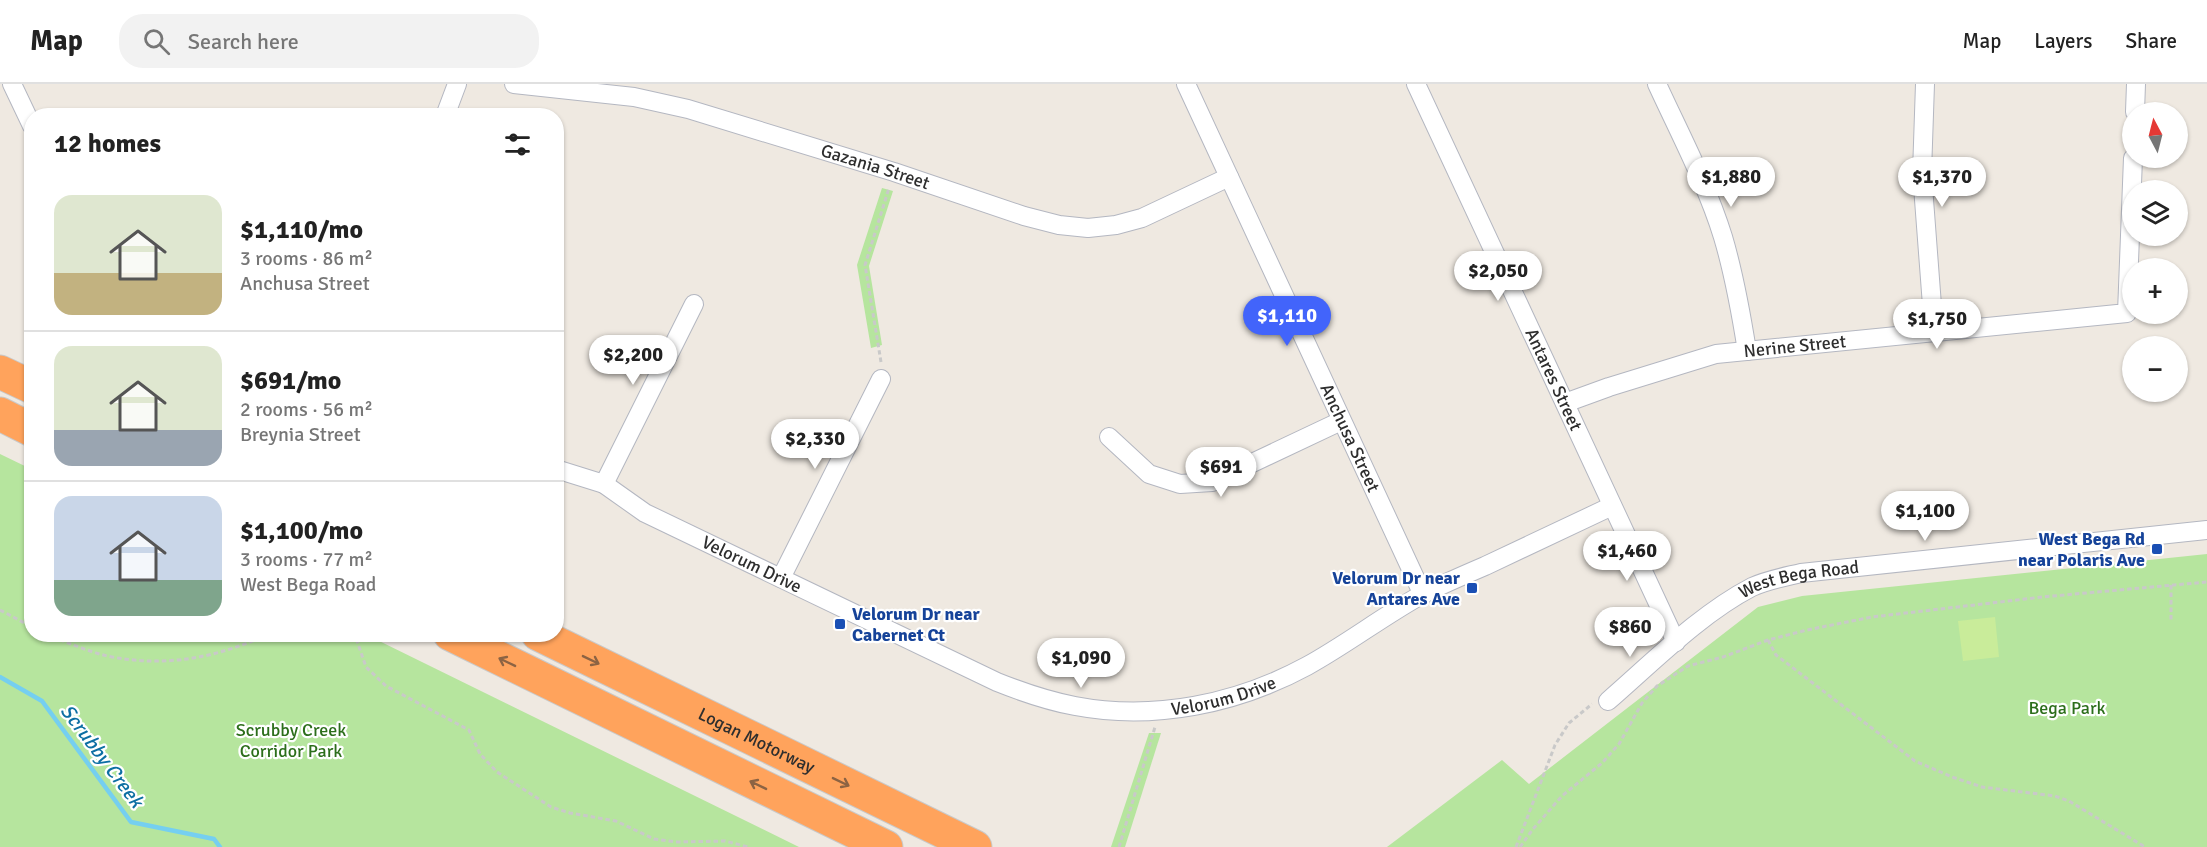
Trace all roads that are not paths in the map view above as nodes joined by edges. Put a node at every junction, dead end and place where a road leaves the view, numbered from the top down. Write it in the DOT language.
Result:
graph roads {
  1 [pos="12,84"];
  2 [pos="457,84"];
  3 [pos="514,84"];
  4 [pos="1186,84"];
  5 [pos="1416,84"];
  6 [pos="1657,84"];
  7 [pos="1925,84"];
  8 [pos="2136,84"];
  9 [pos="2135,102"];
  10 [pos="448,108"];
  11 [pos="24,109"];
  12 [pos="2133,168"];
  13 [pos="1229,177"];
  14 [pos="694,304"];
  15 [pos="1934,332"];
  16 [pos="1747,351"];
  17 [pos="0,372"];
  18 [pos="881,378"];
  19 [pos="24,383"];
  20 [pos="1565,402"];
  21 [pos="0,414"];
  22 [pos="1341,421"];
  23 [pos="24,426"];
  24 [pos="1109,437"];
  25 [pos="564,472"];
  26 [pos="604,484"];
  27 [pos="1612,506"];
  28 [pos="2207,530"];
  29 [pos="780,578"];
  30 [pos="1423,595"];
  31 [pos="466,642"];
  32 [pos="554,642"];
  33 [pos="1676,642"];
  34 [pos="1608,700"];
  35 [pos="886,847"];
  36 [pos="975,847"];
  1 -- 11 [label="street"];
  2 -- 10 [label="street"];
  3 -- 13 [label="street, Gazania Street"];
  4 -- 13 [label="street, Anchusa Street"];
  5 -- 20 [label="street, Antares Street"];
  6 -- 16 [label="street"];
  7 -- 15 [label="street"];
  8 -- 9 [label="street"];
  12 -- 15 [label="street, Nerine Street"];
  13 -- 22 [label="street, Anchusa Street"];
  14 -- 26 [label="street"];
  15 -- 16 [label="street, Nerine Street"];
  16 -- 20 [label="street, Nerine Street"];
  17 -- 19 [label="highway"];
  18 -- 29 [label="street"];
  20 -- 27 [label="street, Antares Street"];
  21 -- 23 [label="highway"];
  22 -- 24 [label="street"];
  22 -- 30 [label="street, Anchusa Street"];
  25 -- 26 [label="street, Velorum Drive"];
  26 -- 29 [label="street, Velorum Drive"];
  27 -- 30 [label="street, Velorum Drive"];
  27 -- 33 [label="street, Antares Street"];
  28 -- 33 [label="street, West Bega Road"];
  29 -- 30 [label="street, Velorum Drive"];
  35 -- 31 [label="highway, one-way"];
  32 -- 36 [label="highway, Logan Motorway, one-way"];
  33 -- 34 [label="street, West Bega Road"];
}
